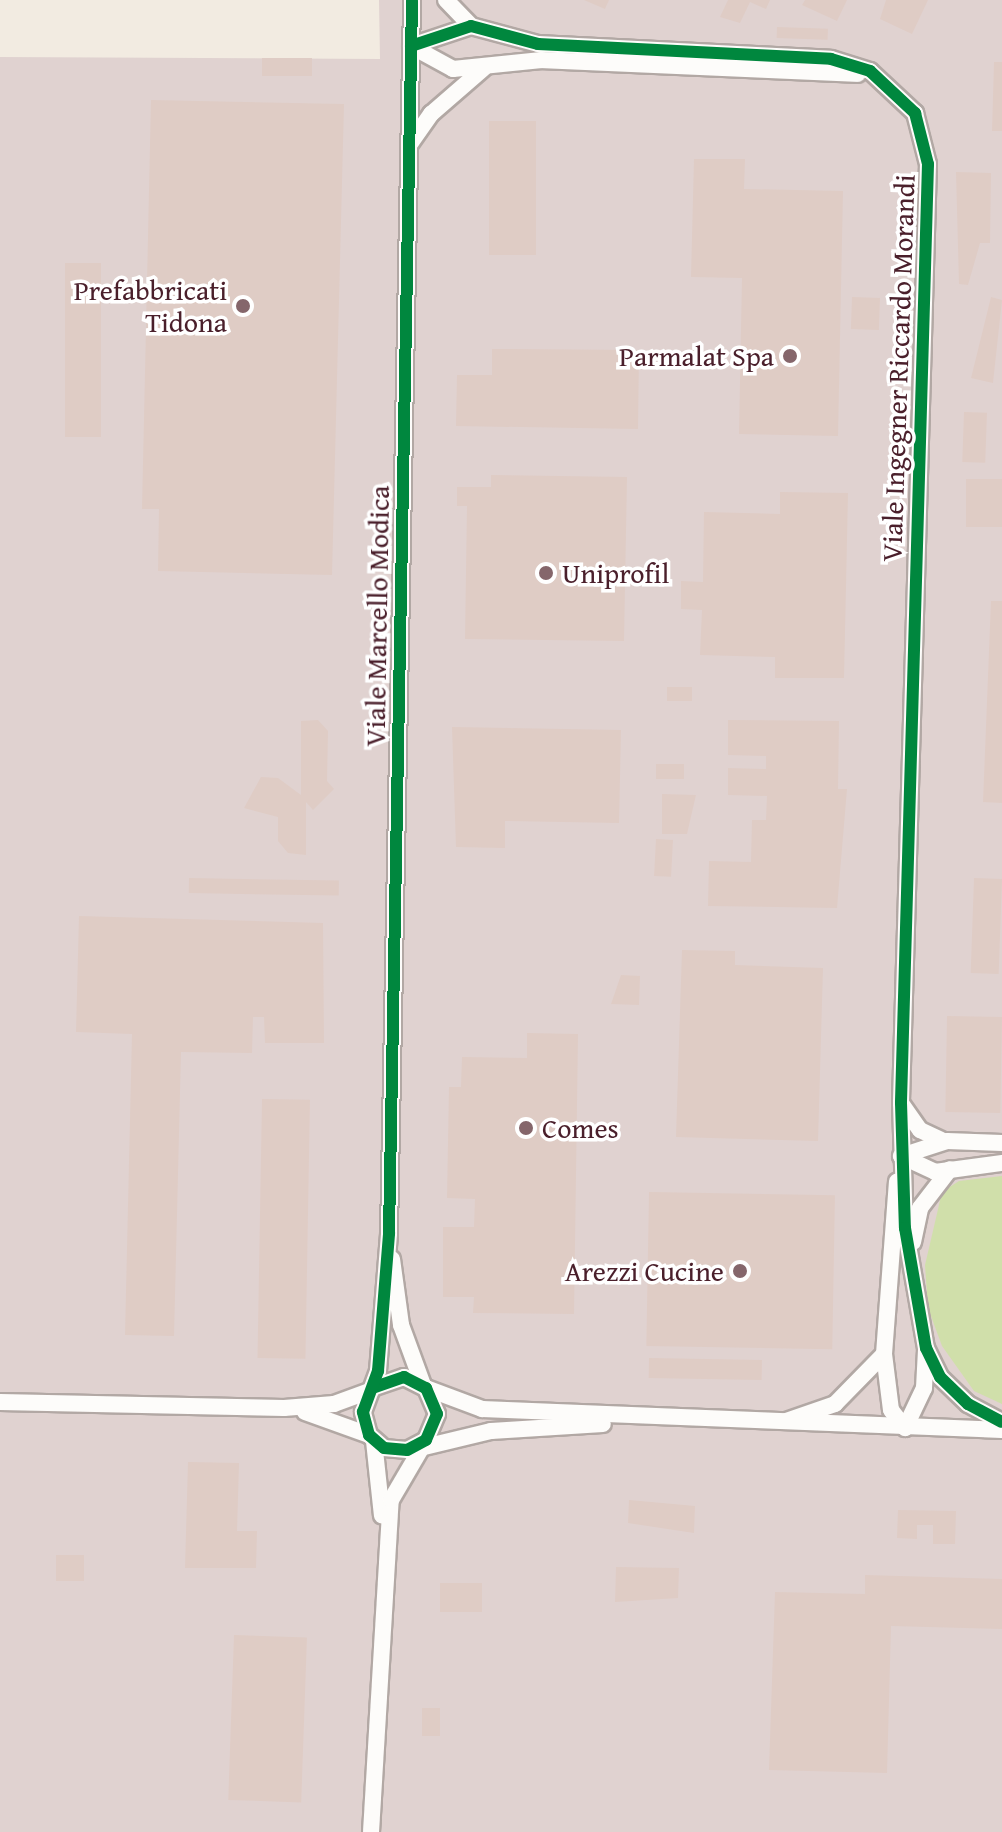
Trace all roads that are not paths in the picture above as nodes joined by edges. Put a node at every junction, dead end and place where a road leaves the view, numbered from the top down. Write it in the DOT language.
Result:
graph roads {
  1 [pos="412,0"];
  2 [pos="446,0"];
  3 [pos="471,26"];
  4 [pos="411,46"];
  5 [pos="483,69"];
  6 [pos="886,83"];
  7 [pos="410,144"];
  8 [pos="901,1103"];
  9 [pos="947,1141"];
  10 [pos="1002,1143"];
  11 [pos="901,1156"];
  12 [pos="1002,1163"];
  13 [pos="950,1169"];
  14 [pos="389,1233"];
  15 [pos="911,1275"];
  16 [pos="926,1348"];
  17 [pos="884,1354"];
  18 [pos="425,1386"];
  19 [pos="373,1388"];
  20 [pos="0,1402"];
  21 [pos="284,1408"];
  22 [pos="648,1420"];
  23 [pos="1002,1422"];
  24 [pos="765,1426"];
  25 [pos="905,1428"];
  26 [pos="1002,1430"];
  27 [pos="372,1438"];
  28 [pos="417,1450"];
  29 [pos="385,1557"];
  30 [pos="371,1832"];
  1 -- 4 [label="street, Viale Marcello Modica"];
  2 -- 3 [label="street"];
  3 -- 4 [label="street"];
  3 -- 6 [label="street, Viale Ingegner Riccardo Morandi"];
  4 -- 5 [label="street"];
  4 -- 7 [label="street, Viale Marcello Modica"];
  5 -- 6 [label="street"];
  5 -- 7 [label="street"];
  6 -- 8 [label="street, Viale Ingegner Riccardo Morandi"];
  7 -- 14 [label="street, Viale Marcello Modica"];
  8 -- 9 [label="street"];
  8 -- 11 [label="street, Viale Ingegner Riccardo Morandi"];
  9 -- 10 [label="street"];
  9 -- 11 [label="street"];
  11 -- 13 [label="street"];
  11 -- 15 [label="street"];
  11 -- 17 [label="street"];
  12 -- 13 [label="street"];
  13 -- 15 [label="street"];
  14 -- 18 [label="street"];
  14 -- 19 [label="street"];
  15 -- 16 [label="street"];
  16 -- 23 [label="street"];
  16 -- 25 [label="street"];
  17 -- 24 [label="street"];
  17 -- 25 [label="street"];
  18 -- 19 [label="street"];
  18 -- 22 [label="street"];
  18 -- 28 [label="street"];
  19 -- 21 [label="street"];
  19 -- 27 [label="street"];
  20 -- 21 [label="street"];
  21 -- 27 [label="street"];
  22 -- 24 [label="street"];
  22 -- 28 [label="street"];
  24 -- 25 [label="street"];
  25 -- 26 [label="street"];
  27 -- 28 [label="street"];
  27 -- 29 [label="street"];
  28 -- 29 [label="street"];
  29 -- 30 [label="street"];
}
